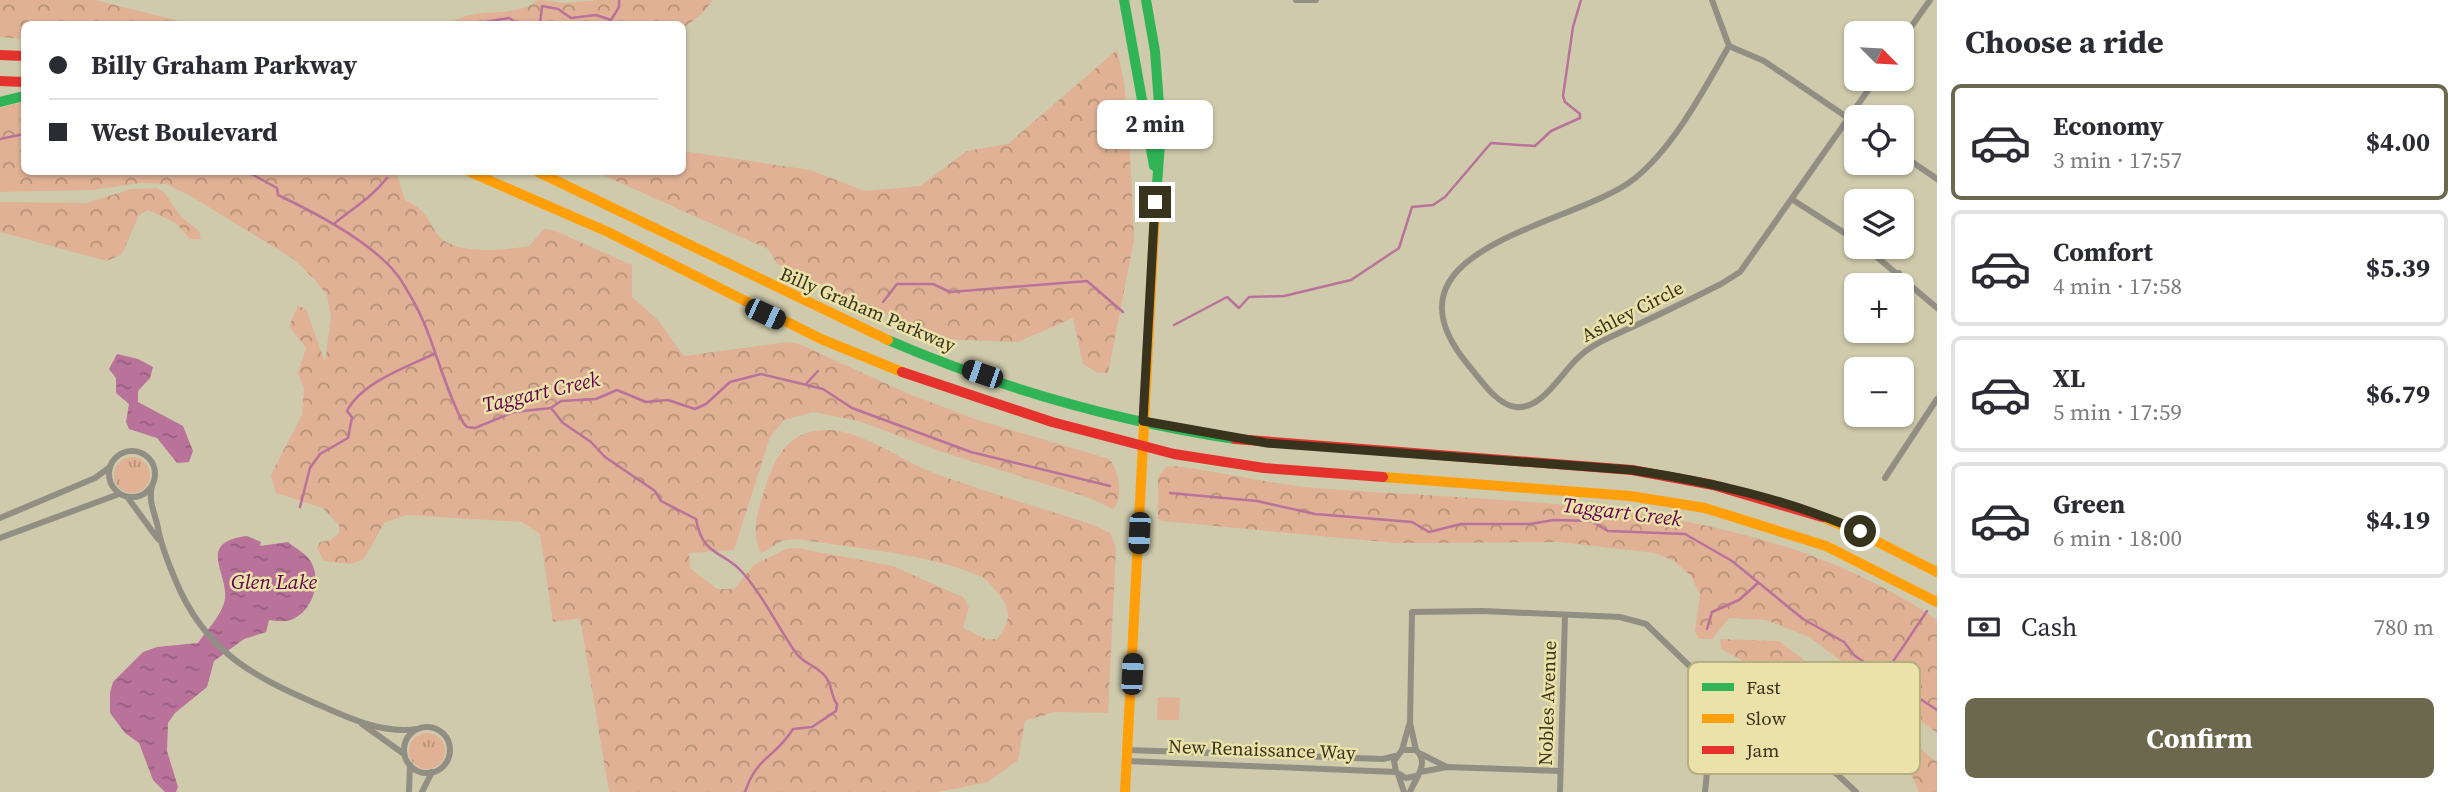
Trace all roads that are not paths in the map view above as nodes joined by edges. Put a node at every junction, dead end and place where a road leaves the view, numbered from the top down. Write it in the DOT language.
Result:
graph roads {
  1 [pos="1124,0"];
  2 [pos="1146,0"];
  3 [pos="1296,0"];
  4 [pos="1316,0"];
  5 [pos="1712,0"];
  6 [pos="1930,0"];
  7 [pos="1914,23"];
  8 [pos="1729,46"];
  9 [pos="0,55"];
  10 [pos="21,56"];
  11 [pos="0,81"];
  12 [pos="21,82"];
  13 [pos="21,97"];
  14 [pos="0,102"];
  15 [pos="1844,115"];
  16 [pos="1844,125"];
  17 [pos="1914,163"];
  18 [pos="477,175"];
  19 [pos="545,175"];
  20 [pos="1937,179"];
  21 [pos="1156,180"];
  22 [pos="1793,200"];
  23 [pos="1844,233"];
  24 [pos="1881,259"];
  25 [pos="1899,273"];
  26 [pos="1914,287"];
  27 [pos="1937,308"];
  28 [pos="1937,399"];
  29 [pos="1143,421"];
  30 [pos="1143,447"];
  31 [pos="110,467"];
  32 [pos="1885,478"];
  33 [pos="152,486"];
  34 [pos="123,495"];
  35 [pos="0,519"];
  36 [pos="0,538"];
  37 [pos="160,542"];
  38 [pos="1937,572"];
  39 [pos="1937,602"];
  40 [pos="1565,615"];
  41 [pos="1688,664"];
  42 [pos="360,723"];
  43 [pos="1410,723"];
  44 [pos="417,729"];
  45 [pos="1402,750"];
  46 [pos="1418,752"];
  47 [pos="405,755"];
  48 [pos="1128,756"];
  49 [pos="1395,756"];
  50 [pos="410,765"];
  51 [pos="1447,767"];
  52 [pos="1560,771"];
  53 [pos="432,772"];
  54 [pos="1397,773"];
  55 [pos="1418,774"];
  56 [pos="1707,774"];
  57 [pos="1837,774"];
  58 [pos="409,792"];
  59 [pos="422,792"];
  60 [pos="1125,792"];
  61 [pos="1404,792"];
  62 [pos="1410,792"];
  63 [pos="1560,792"];
  64 [pos="1705,792"];
  65 [pos="1856,792"];
  1 -- 21 [label="main road"];
  2 -- 21 [label="main road"];
  3 -- 4 [label="street"];
  5 -- 8 [label="street"];
  6 -- 7 [label="street"];
  8 -- 15 [label="street"];
  8 -- 22 [label="street, Ashley Circle"];
  9 -- 10 [label="main road"];
  11 -- 12 [label="main road"];
  13 -- 14 [label="main road"];
  16 -- 22 [label="street, Ashley Circle"];
  17 -- 20 [label="street"];
  18 -- 30 [label="main road"];
  19 -- 29 [label="main road, Billy Graham Parkway"];
  21 -- 29 [label="main road"];
  22 -- 23 [label="street"];
  24 -- 25 [label="street"];
  26 -- 27 [label="street"];
  28 -- 32 [label="street"];
  29 -- 30 [label="main road"];
  29 -- 38 [label="main road, Billy Graham Parkway"];
  30 -- 39 [label="main road"];
  30 -- 48 [label="main road"];
  31 -- 33 [label="street"];
  31 -- 34 [label="street"];
  31 -- 35 [label="street"];
  33 -- 34 [label="street"];
  33 -- 37 [label="street"];
  34 -- 36 [label="street"];
  34 -- 37 [label="street"];
  37 -- 42 [label="street"];
  40 -- 41 [label="street"];
  40 -- 43 [label="street"];
  40 -- 52 [label="street, Nobles Avenue"];
  42 -- 44 [label="street"];
  42 -- 47 [label="street"];
  43 -- 45 [label="street"];
  43 -- 46 [label="street"];
  44 -- 47 [label="street"];
  44 -- 53 [label="street"];
  45 -- 46 [label="street"];
  45 -- 49 [label="street"];
  46 -- 51 [label="street"];
  46 -- 55 [label="street"];
  47 -- 50 [label="street"];
  48 -- 49 [label="street, New Renaissance Way"];
  48 -- 54 [label="street, New Renaissance Way"];
  48 -- 60 [label="main road"];
  49 -- 54 [label="street"];
  50 -- 53 [label="street"];
  50 -- 58 [label="street"];
  51 -- 52 [label="street"];
  51 -- 55 [label="street"];
  52 -- 63 [label="street, Nobles Avenue"];
  53 -- 59 [label="street"];
  54 -- 55 [label="street"];
  54 -- 61 [label="street"];
  55 -- 62 [label="street"];
  56 -- 64 [label="street"];
  57 -- 65 [label="street"];
}
